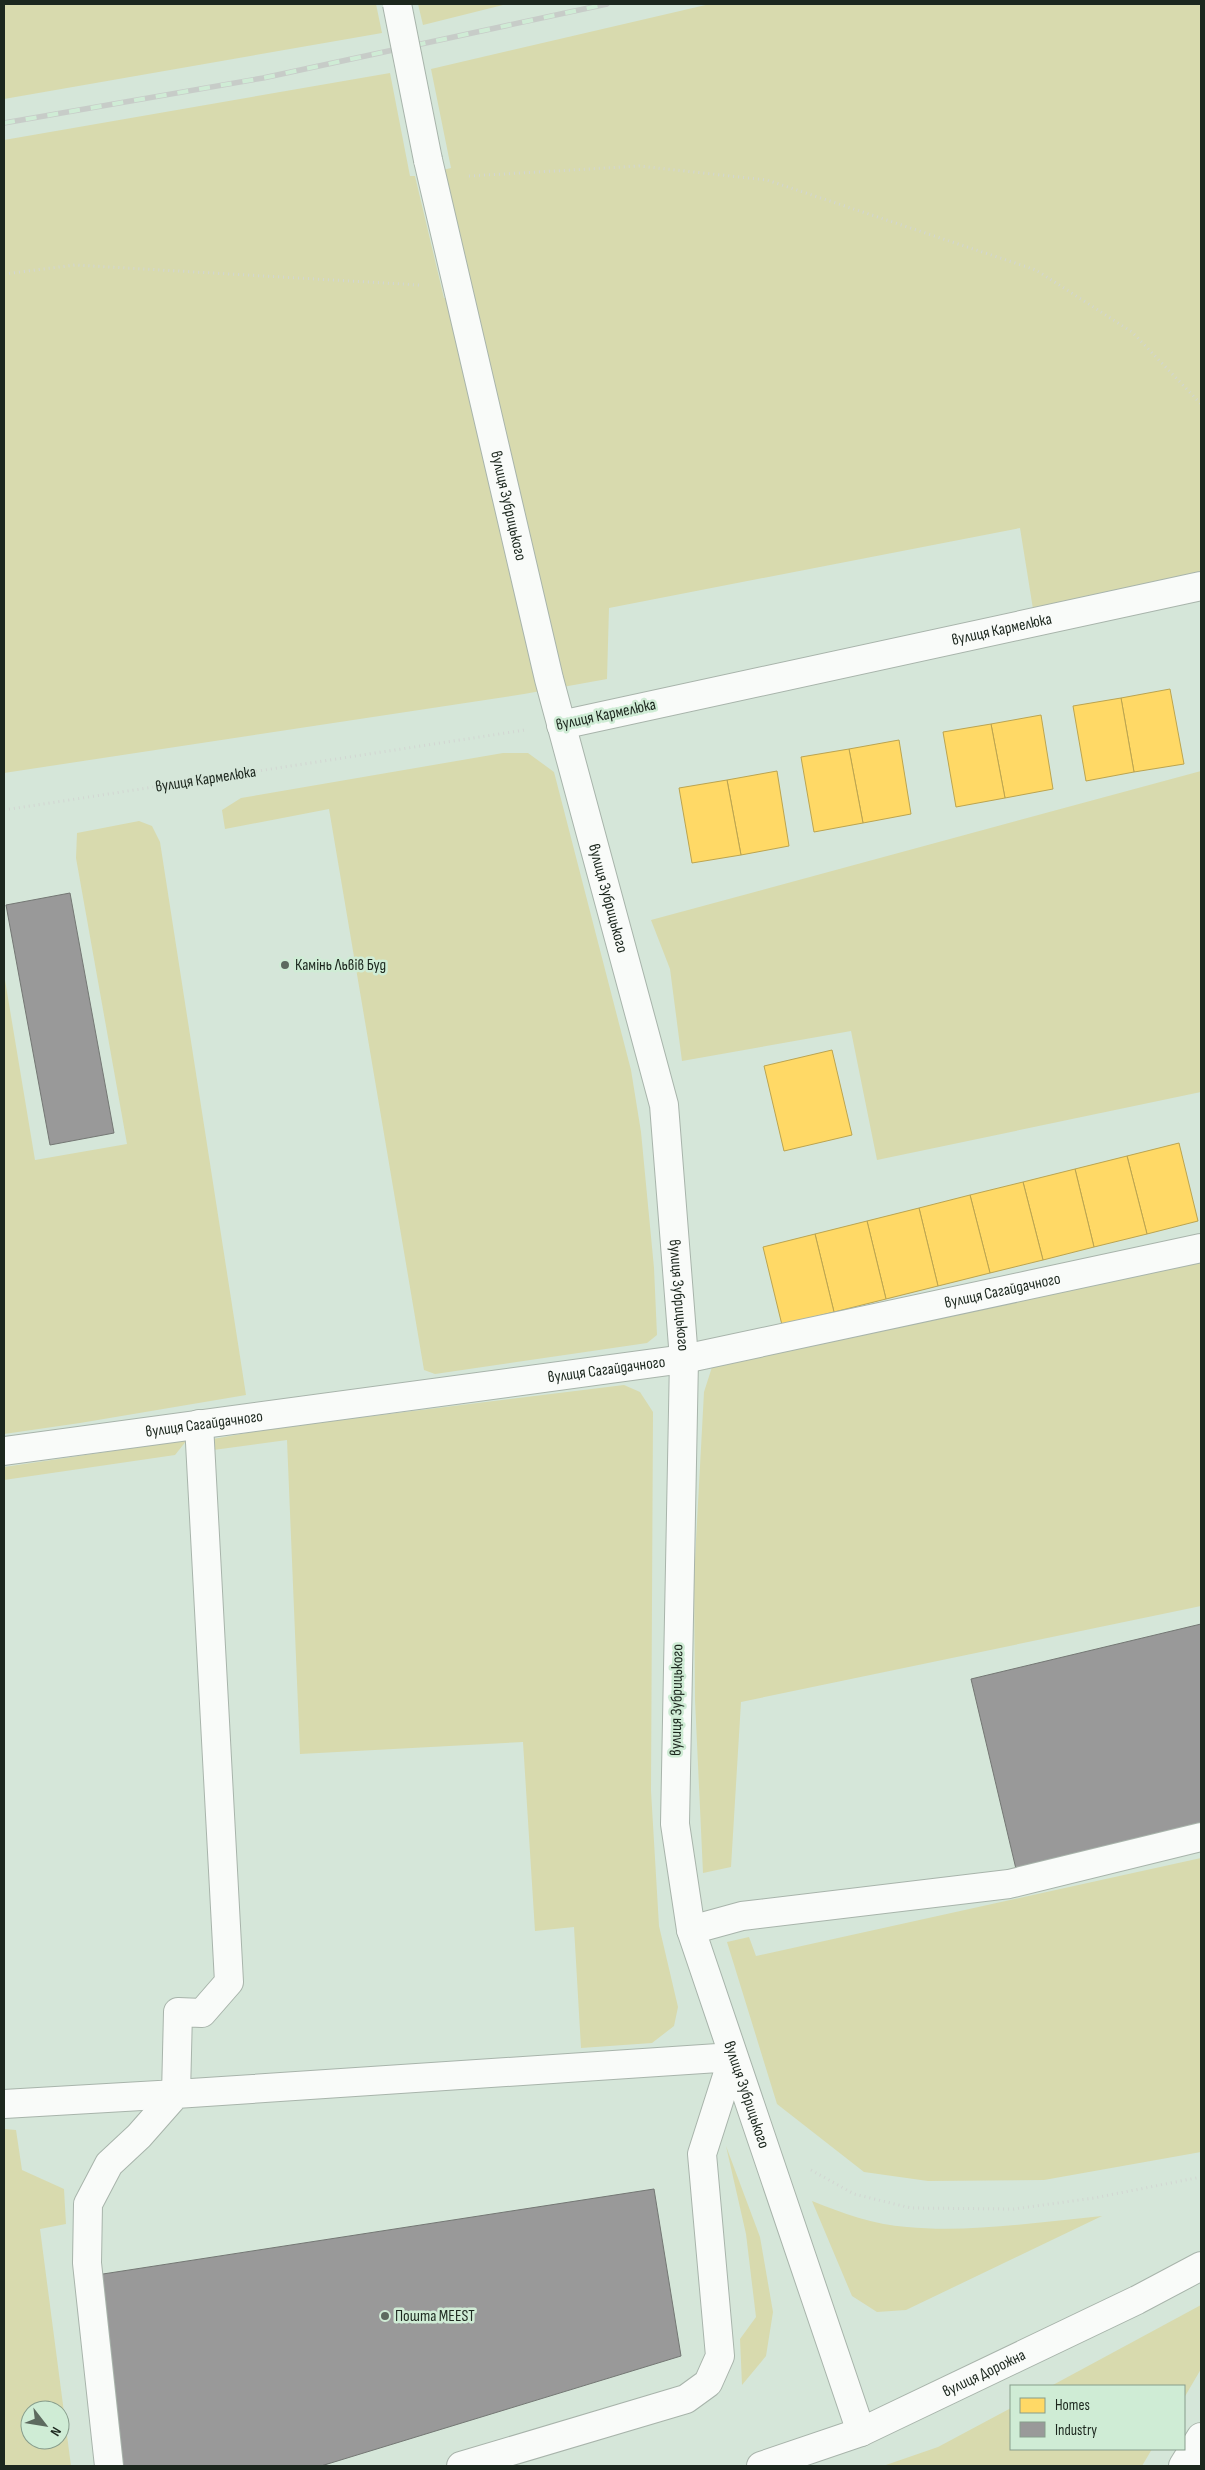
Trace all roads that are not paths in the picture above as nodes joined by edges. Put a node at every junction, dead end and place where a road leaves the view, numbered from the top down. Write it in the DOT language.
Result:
graph roads {
  1 [pos="397,4"];
  2 [pos="1201,586"];
  3 [pos="561,725"];
  4 [pos="1201,1248"];
  5 [pos="684,1359"];
  6 [pos="199,1424"];
  7 [pos="4,1451"];
  8 [pos="1201,1837"];
  9 [pos="691,1930"];
  10 [pos="732,2057"];
  11 [pos="176,2094"];
  12 [pos="4,2104"];
  13 [pos="1201,2266"];
  14 [pos="861,2432"];
  15 [pos="1201,2437"];
  16 [pos="110,2466"];
  17 [pos="461,2466"];
  18 [pos="761,2466"];
  19 [pos="1183,2466"];
  1 -- 3 [label="street, вулиця Зубрицького, bridge"];
  2 -- 3 [label="street, вулиця Кармелюка"];
  3 -- 5 [label="street, вулиця Зубрицького"];
  4 -- 5 [label="street, вулиця Сагайдачного"];
  5 -- 6 [label="street, вулиця Сагайдачного"];
  5 -- 9 [label="street, вулиця Зубрицького"];
  6 -- 7 [label="street, вулиця Сагайдачного"];
  6 -- 11 [label="street"];
  8 -- 9 [label="street"];
  9 -- 10 [label="street, вулиця Зубрицького"];
  10 -- 11 [label="street"];
  10 -- 14 [label="street, вулиця Зубрицького"];
  10 -- 17 [label="street"];
  11 -- 12 [label="street"];
  11 -- 16 [label="street"];
  13 -- 14 [label="street, вулиця Дорожна"];
  14 -- 18 [label="street, вулиця Дорожна"];
  15 -- 19 [label="street"];
}
